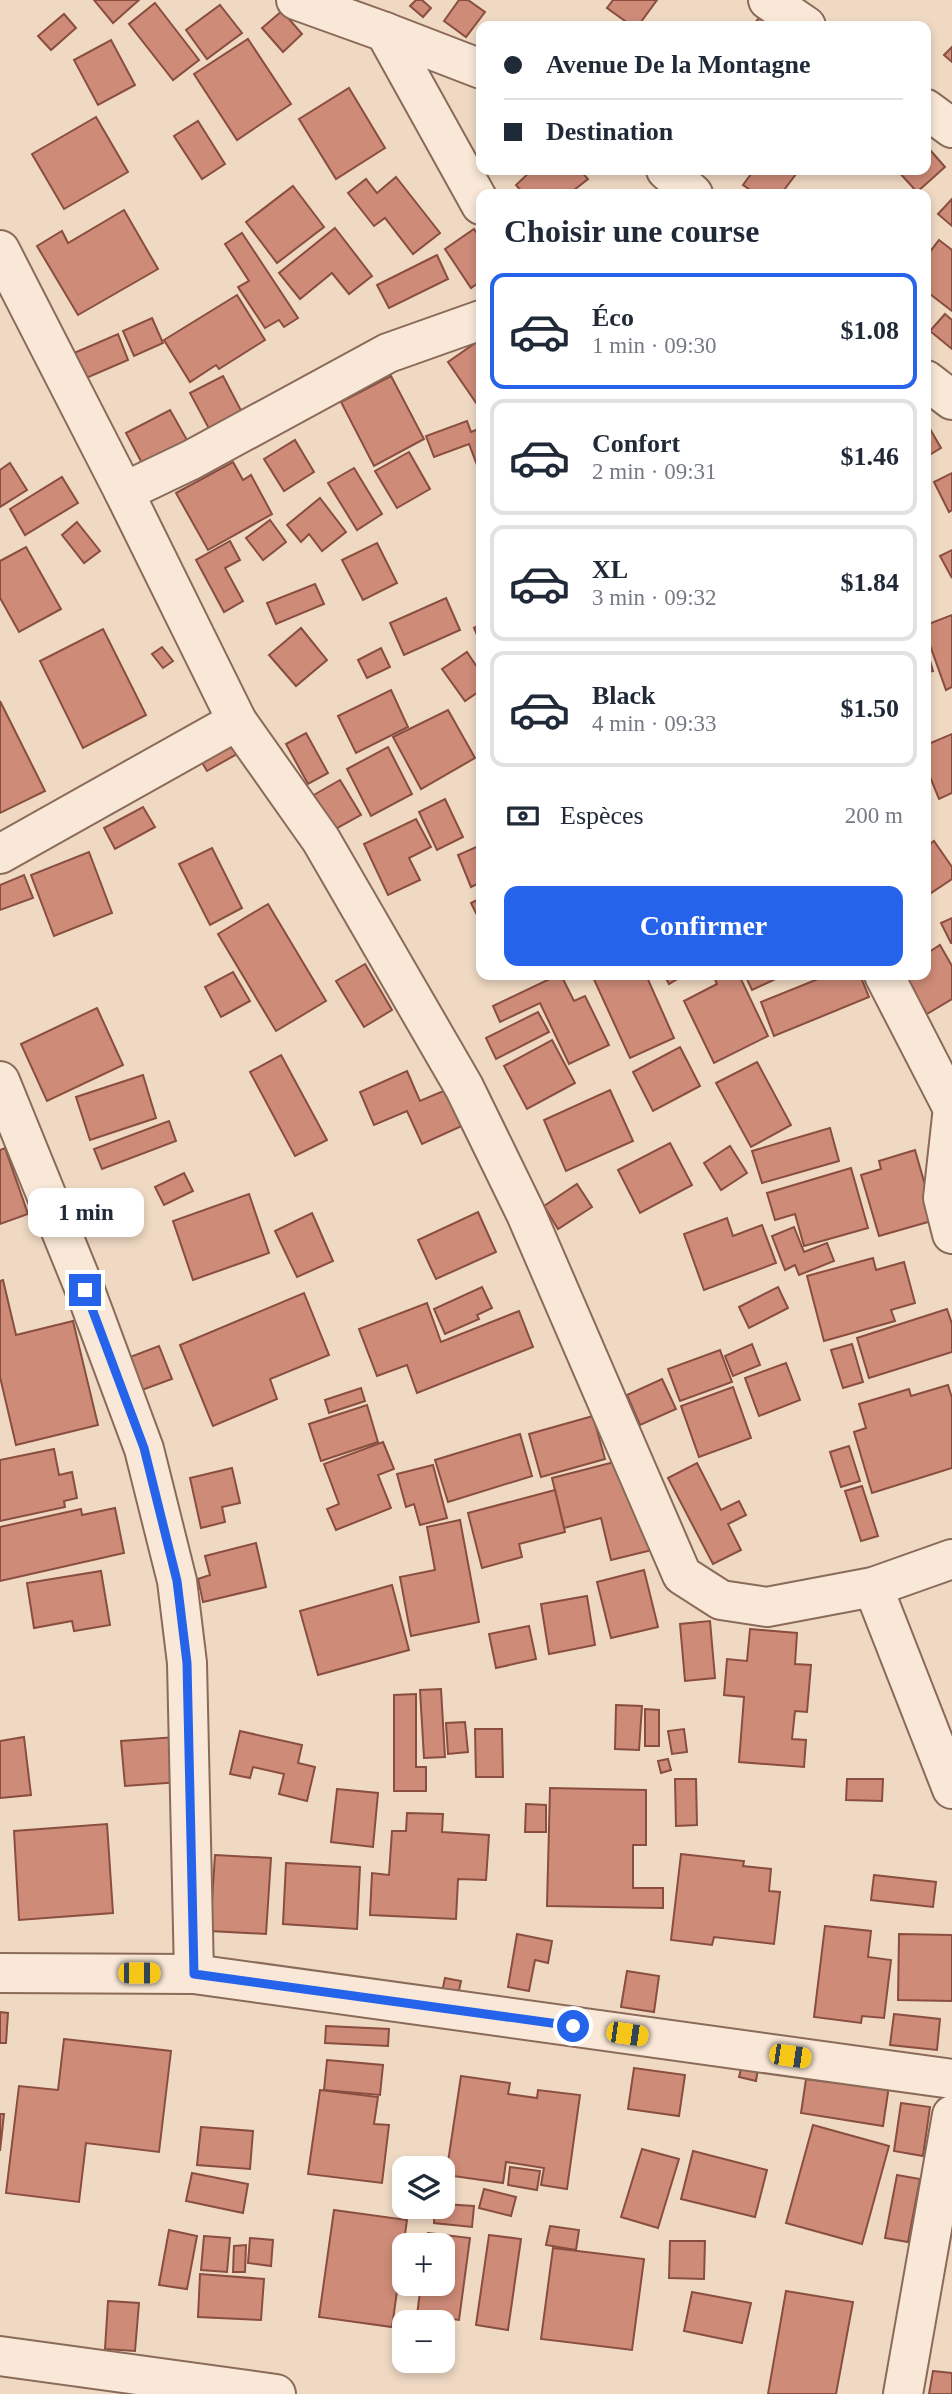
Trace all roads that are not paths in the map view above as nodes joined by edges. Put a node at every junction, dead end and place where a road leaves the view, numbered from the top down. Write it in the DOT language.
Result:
graph roads {
  1 [pos="296,0"];
  2 [pos="768,0"];
  3 [pos="799,21"];
  4 [pos="385,32"];
  5 [pos="476,67"];
  6 [pos="931,113"];
  7 [pos="952,128"];
  8 [pos="672,175"];
  9 [pos="687,189"];
  10 [pos="476,196"];
  11 [pos="0,250"];
  12 [pos="476,322"];
  13 [pos="931,384"];
  14 [pos="952,400"];
  15 [pos="124,492"];
  16 [pos="237,721"];
  17 [pos="0,855"];
  18 [pos="887,980"];
  19 [pos="0,1081"];
  20 [pos="952,1107"];
  21 [pos="952,1116"];
  22 [pos="952,1234"];
  23 [pos="952,1559"];
  24 [pos="873,1587"];
  25 [pos="952,1789"];
  26 [pos="0,1973"];
  27 [pos="194,1974"];
  28 [pos="952,2079"];
  29 [pos="952,2115"];
  30 [pos="0,2356"];
  31 [pos="276,2394"];
  32 [pos="903,2394"];
  1 -- 4 [label="street"];
  2 -- 3 [label="street"];
  4 -- 5 [label="street"];
  4 -- 10 [label="street"];
  6 -- 7 [label="street"];
  8 -- 9 [label="street"];
  11 -- 15 [label="street"];
  12 -- 15 [label="street"];
  13 -- 14 [label="street"];
  15 -- 16 [label="street"];
  16 -- 17 [label="street"];
  16 -- 24 [label="street"];
  18 -- 20 [label="street"];
  19 -- 27 [label="street"];
  21 -- 22 [label="street"];
  23 -- 24 [label="street"];
  24 -- 25 [label="street"];
  26 -- 27 [label="street"];
  27 -- 28 [label="street"];
  29 -- 32 [label="street"];
  30 -- 31 [label="street"];
}
